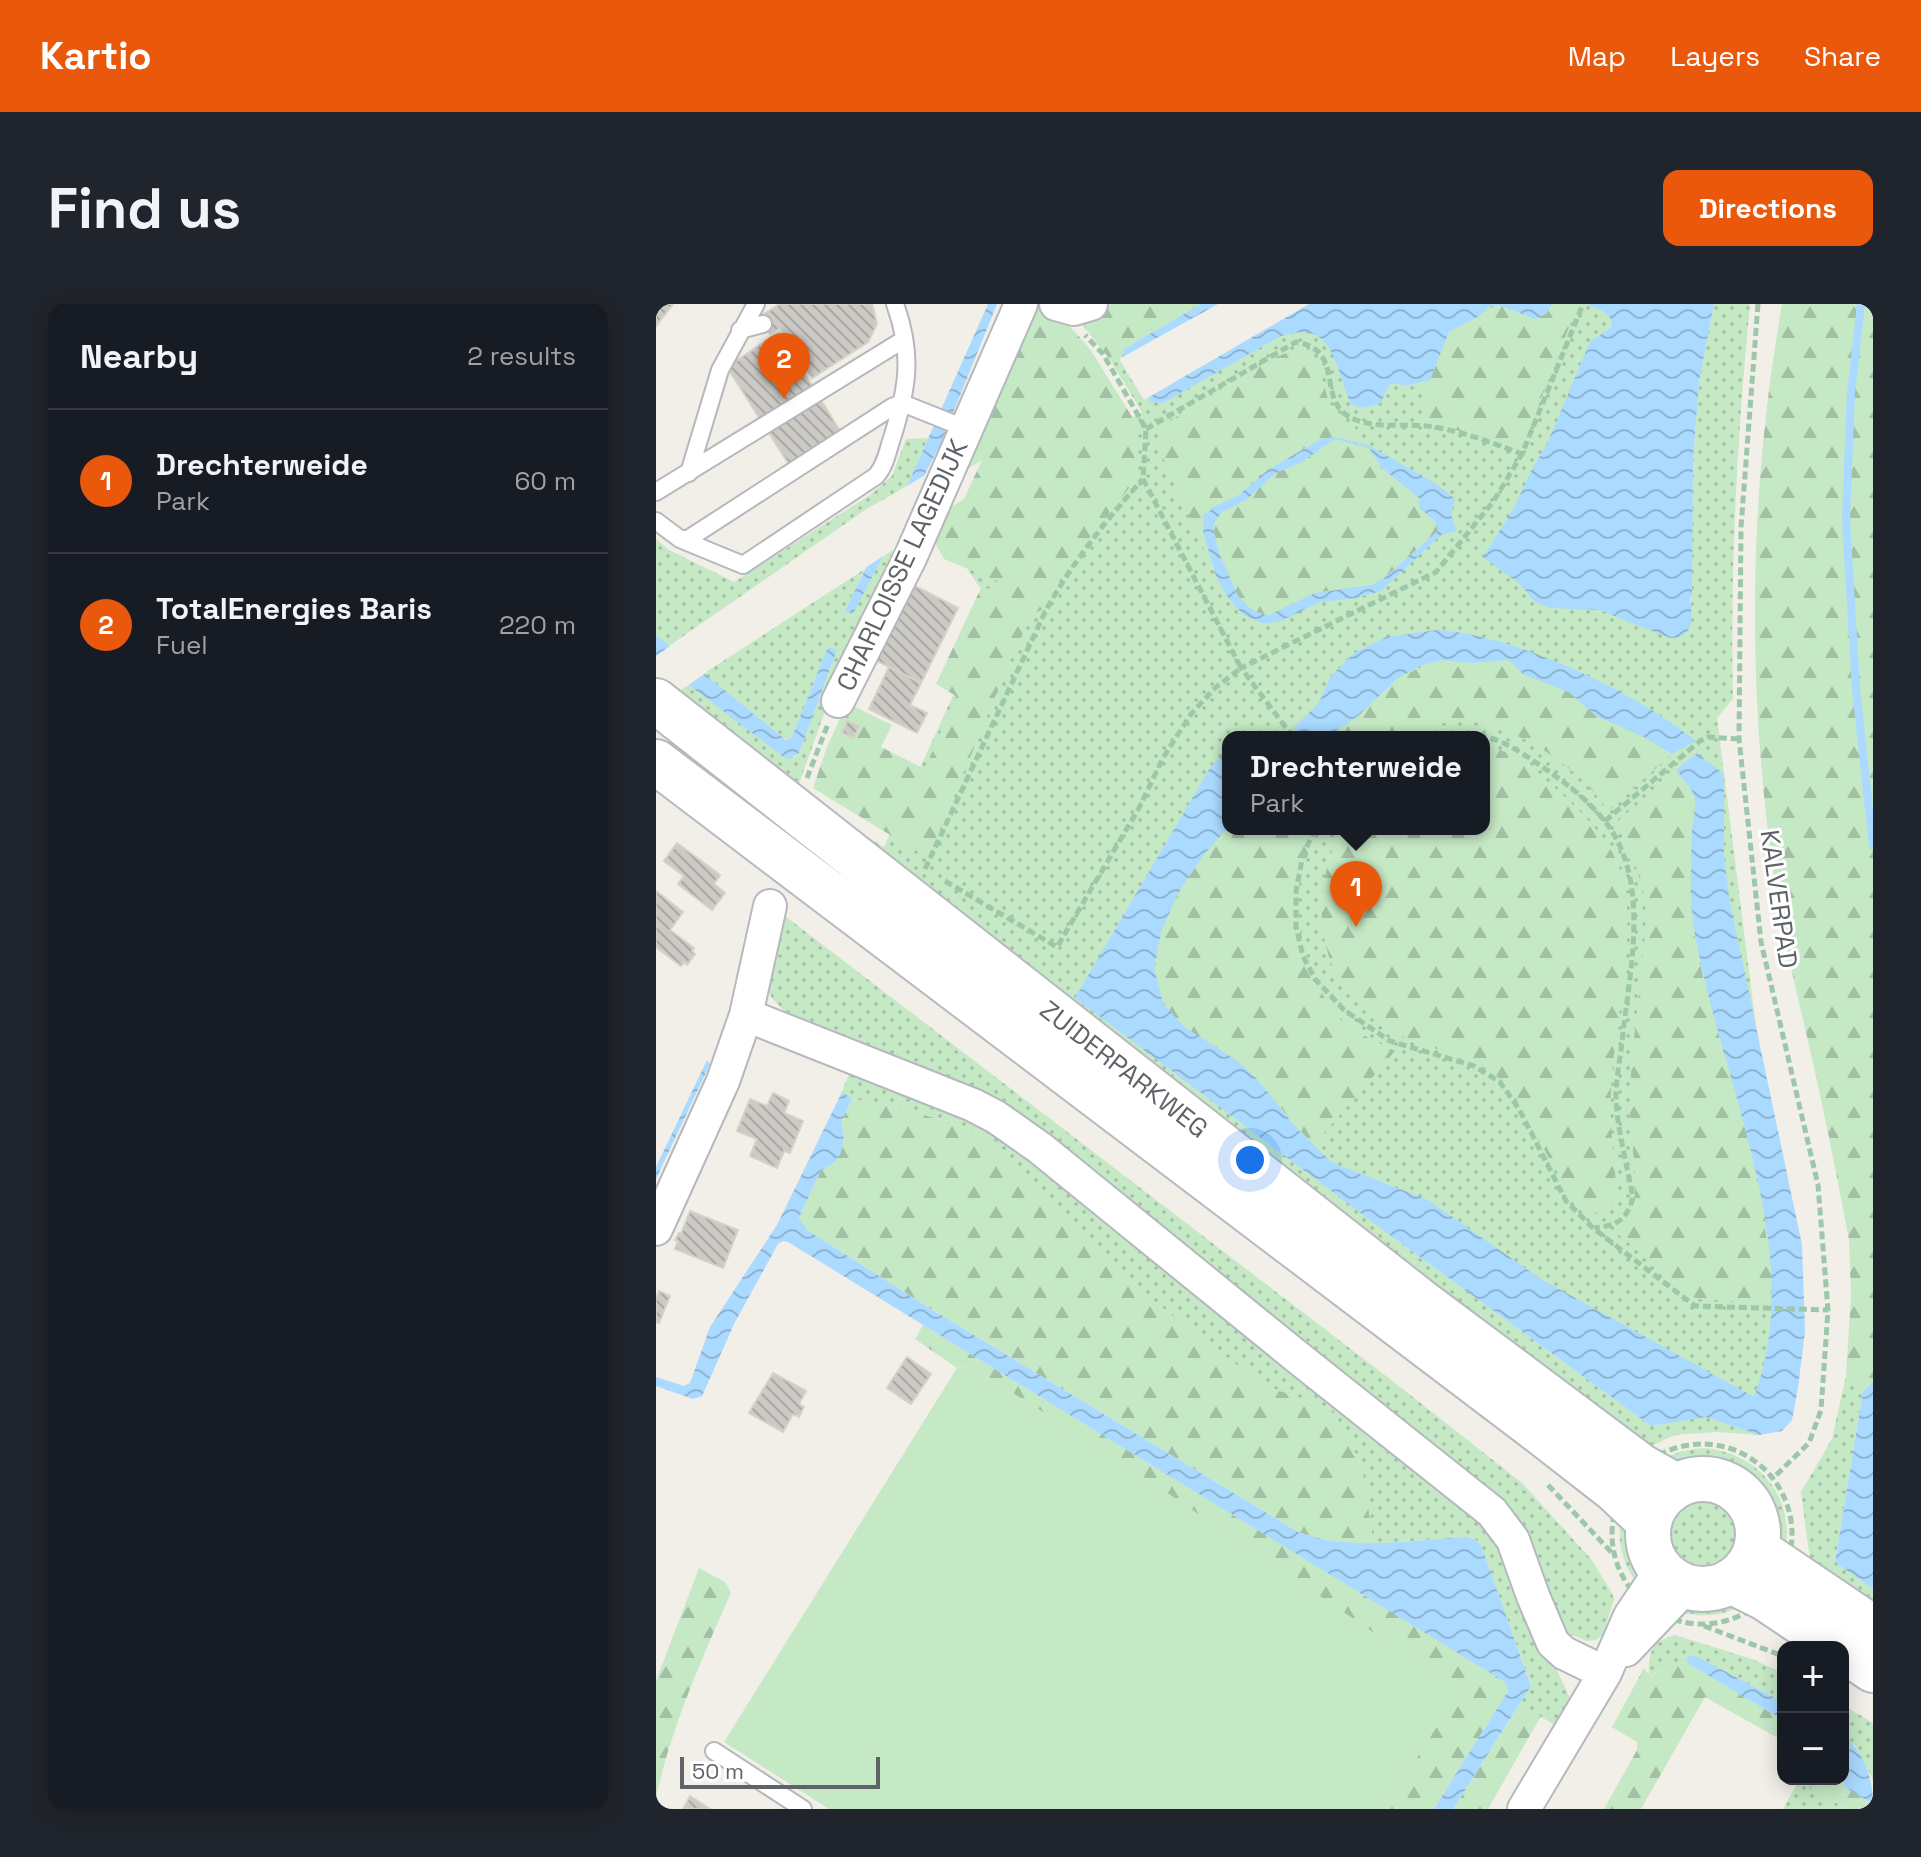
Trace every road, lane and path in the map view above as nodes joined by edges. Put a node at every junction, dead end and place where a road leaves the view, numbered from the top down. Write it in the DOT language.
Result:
graph roads {
  1 [pos="756,304"];
  2 [pos="895,304"];
  3 [pos="1021,304"];
  4 [pos="1091,304"];
  5 [pos="1758,304"];
  6 [pos="1057,305"];
  7 [pos="1582,306"];
  8 [pos="763,324"];
  9 [pos="740,330"];
  10 [pos="903,340"];
  11 [pos="910,406"];
  12 [pos="960,426"];
  13 [pos="1146,429"];
  14 [pos="1522,454"];
  15 [pos="689,473"];
  16 [pos="1143,479"];
  17 [pos="656,492"];
  18 [pos="656,521"];
  19 [pos="680,539"];
  20 [pos="1241,668"];
  21 [pos="656,701"];
  22 [pos="838,701"];
  23 [pos="1288,731"];
  24 [pos="1490,738"];
  25 [pos="1739,739"];
  26 [pos="656,762"];
  27 [pos="1605,821"];
  28 [pos="1313,835"];
  29 [pos="913,861"];
  30 [pos="925,869"];
  31 [pos="770,906"];
  32 [pos="746,1015"];
  33 [pos="656,1229"];
  34 [pos="1594,1229"];
  35 [pos="1828,1310"];
  36 [pos="1773,1478"];
  37 [pos="1676,1486"];
  38 [pos="1649,1522"];
  39 [pos="1743,1565"];
  40 [pos="1682,1594"];
  41 [pos="1873,1628"];
  42 [pos="1829,1641"];
  43 [pos="1777,1652"];
  44 [pos="1849,1654"];
  45 [pos="1873,1670"];
  46 [pos="1605,1673"];
  47 [pos="714,1751"];
  48 [pos="803,1809"];
  49 [pos="1524,1809"];
  1 -- 9 [label="lane"];
  2 -- 10 [label="lane"];
  3 -- 12 [label="street, CHARLOISSE LAGEDIJK"];
  4 -- 6 [label="street"];
  5 -- 25 [label="path, KALVERPAD"];
  6 -- 13 [label="path"];
  7 -- 14 [label="path"];
  8 -- 9 [label="lane"];
  9 -- 15 [label="lane"];
  10 -- 11 [label="lane"];
  10 -- 15 [label="lane"];
  11 -- 12 [label="lane, CHARLOISSE LAGEDIJK"];
  11 -- 19 [label="lane"];
  11 -- 19 [label="lane"];
  12 -- 22 [label="street, CHARLOISSE LAGEDIJK"];
  13 -- 14 [label="path"];
  13 -- 16 [label="path"];
  14 -- 20 [label="path"];
  15 -- 17 [label="lane"];
  16 -- 20 [label="path"];
  16 -- 30 [label="path"];
  18 -- 19 [label="lane"];
  20 -- 23 [label="path"];
  20 -- 30 [label="path"];
  21 -- 37 [label="main road, ZUIDERPARKWEG"];
  24 -- 27 [label="path"];
  25 -- 27 [label="path"];
  25 -- 35 [label="path, KALVERPAD"];
  26 -- 38 [label="main road, ZUIDERPARKWEG"];
  27 -- 34 [label="path"];
  28 -- 34 [label="path"];
  29 -- 30 [label="path"];
  31 -- 32 [label="street"];
  32 -- 33 [label="street"];
  32 -- 46 [label="street"];
  34 -- 35 [label="path"];
  35 -- 36 [label="path, KALVERPAD"];
  37 -- 38 [label="main road"];
  37 -- 39 [label="main road"];
  38 -- 40 [label="main road"];
  39 -- 40 [label="main road"];
  39 -- 41 [label="main road"];
  39 -- 42 [label="main road"];
  40 -- 43 [label="path"];
  40 -- 46 [label="street"];
  44 -- 45 [label="main road"];
  46 -- 49 [label="street"];
  47 -- 48 [label="lane"];
}
